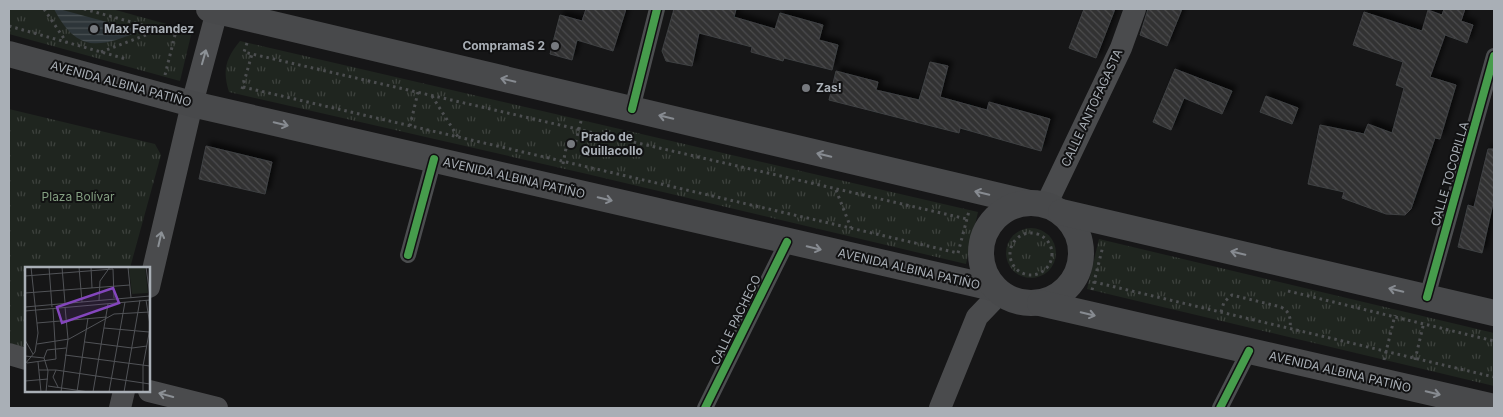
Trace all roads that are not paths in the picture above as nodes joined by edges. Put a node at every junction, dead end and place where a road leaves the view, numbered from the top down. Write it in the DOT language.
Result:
graph roads {
  1 [pos="657,9"];
  2 [pos="1135,9"];
  3 [pos="215,10"];
  4 [pos="9,54"];
  5 [pos="1494,56"];
  6 [pos="192,104"];
  7 [pos="632,109"];
  8 [pos="434,160"];
  9 [pos="1045,207"];
  10 [pos="787,242"];
  11 [pos="408,255"];
  12 [pos="150,283"];
  13 [pos="996,291"];
  14 [pos="1040,303"];
  15 [pos="1426,307"];
  16 [pos="1494,314"];
  17 [pos="1249,351"];
  18 [pos="9,354"];
  19 [pos="25,359"];
  20 [pos="150,390"];
  21 [pos="124,392"];
  22 [pos="1494,407"];
  23 [pos="120,408"];
  24 [pos="217,408"];
  25 [pos="705,408"];
  26 [pos="940,408"];
  27 [pos="1220,408"];
  1 -- 7 [label="street"];
  2 -- 9 [label="main road, CALLE ANTOFAGASTA"];
  6 -- 3 [label="main road, one-way"];
  7 -- 3 [label="main road, one-way"];
  4 -- 6 [label="main road, AVENIDA ALBINA PATIÑO"];
  5 -- 15 [label="street, CALLE TOCOPILLA"];
  6 -- 8 [label="main road, AVENIDA ALBINA PATIÑO, one-way"];
  12 -- 6 [label="main road, one-way"];
  9 -- 7 [label="main road, one-way"];
  8 -- 10 [label="main road, AVENIDA ALBINA PATIÑO, one-way"];
  8 -- 11 [label="street"];
  9 -- 13 [label="main road"];
  9 -- 14 [label="main road"];
  15 -- 9 [label="main road, one-way"];
  10 -- 13 [label="main road, AVENIDA ALBINA PATIÑO, one-way"];
  10 -- 25 [label="street, CALLE PACHECO"];
  13 -- 14 [label="main road, AVENIDA ALBINA PATIÑO"];
  13 -- 26 [label="main road"];
  14 -- 17 [label="main road, AVENIDA ALBINA PATIÑO, one-way"];
  15 -- 16 [label="main road"];
  17 -- 22 [label="main road, AVENIDA ALBINA PATIÑO, one-way"];
  17 -- 27 [label="street"];
  18 -- 19 [label="main road"];
  24 -- 20 [label="main road, one-way"];
  21 -- 23 [label="main road"];
}
